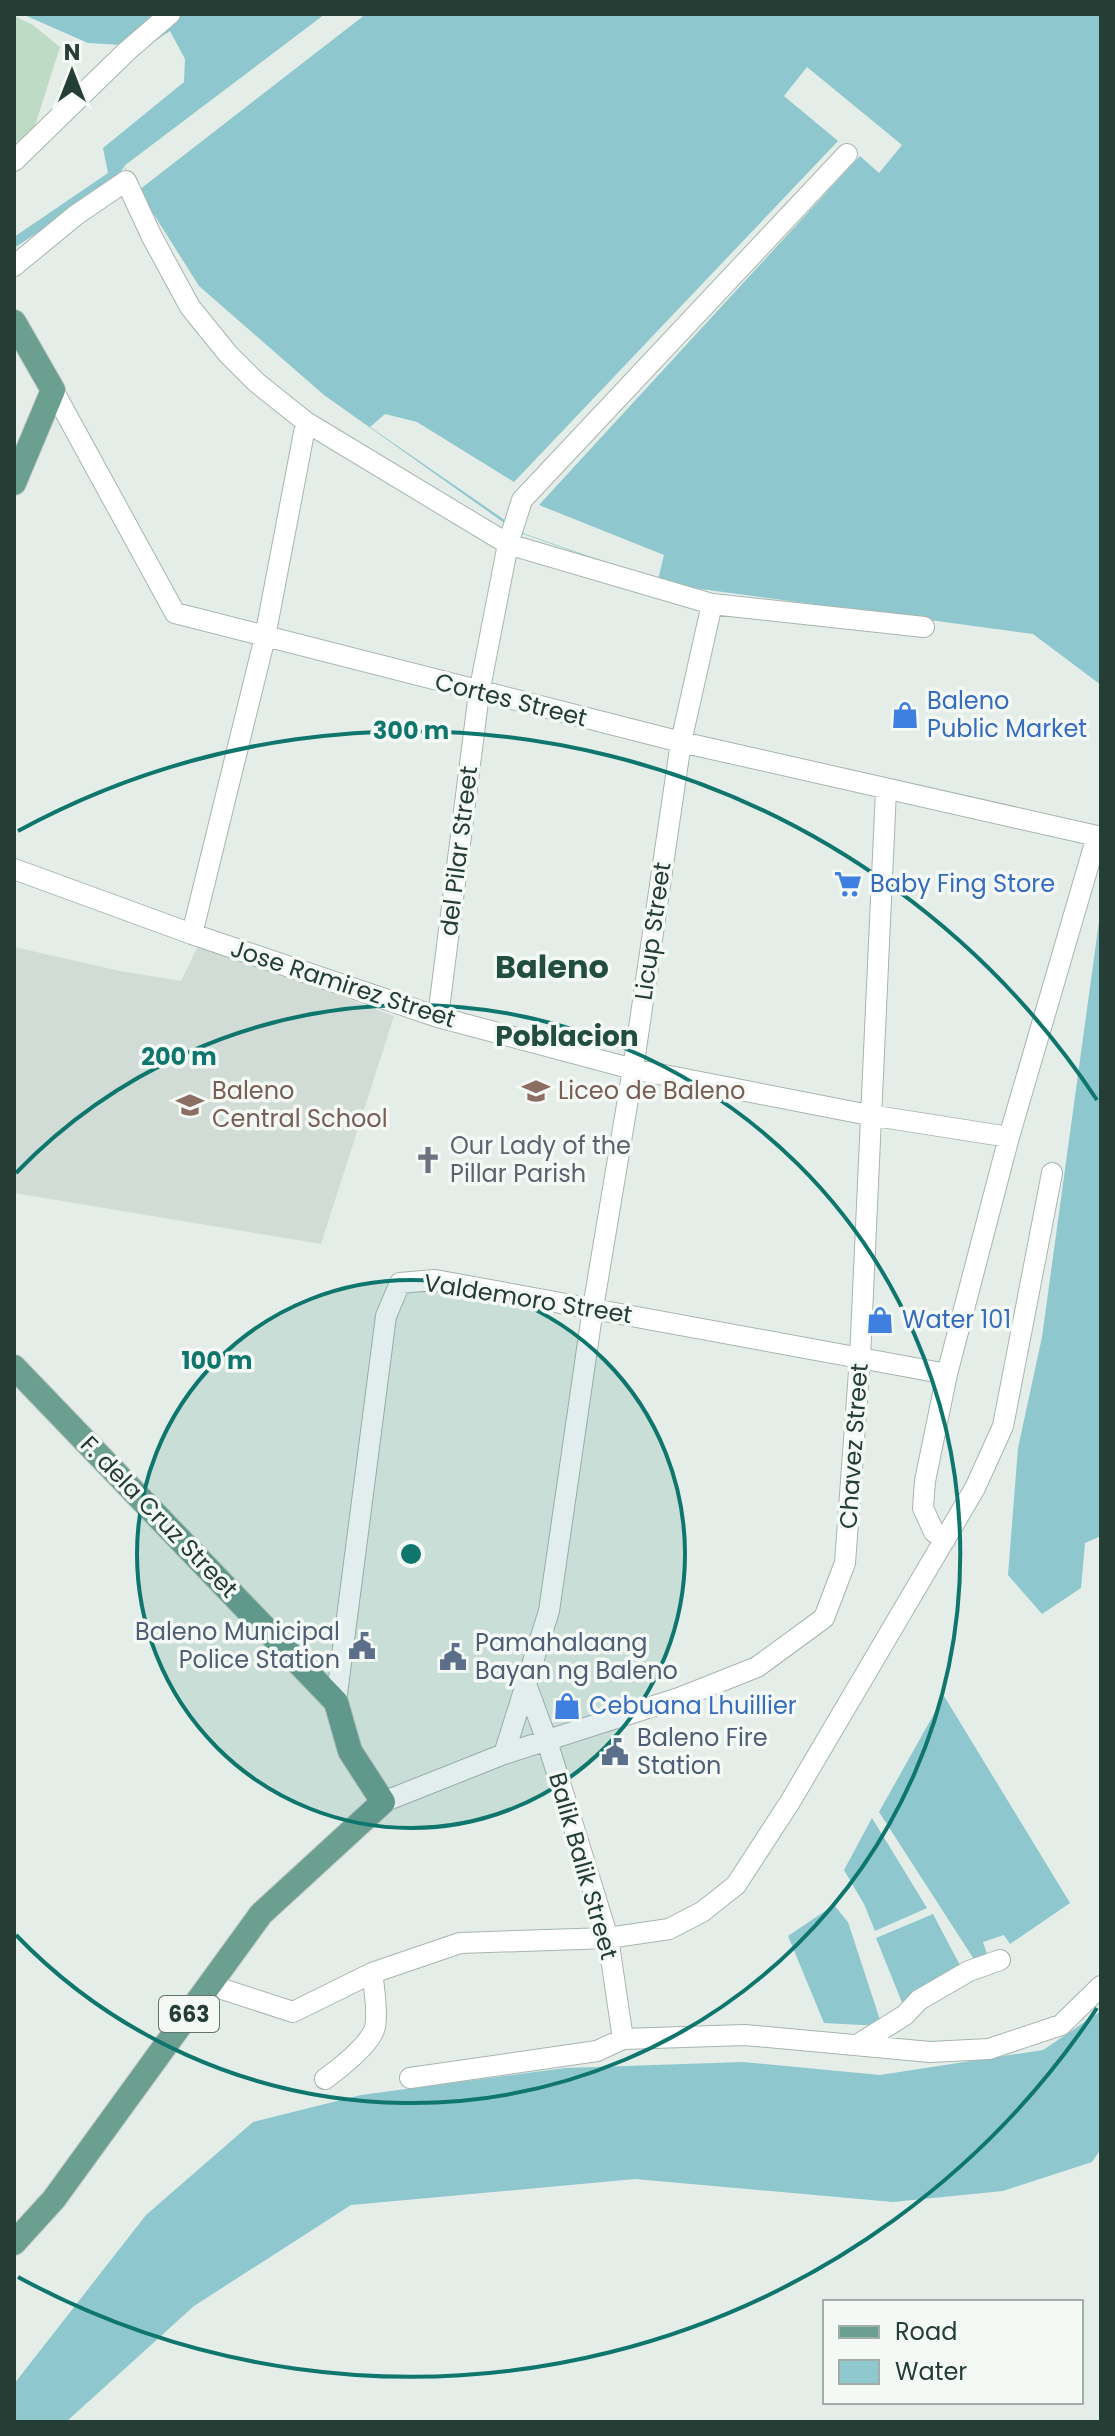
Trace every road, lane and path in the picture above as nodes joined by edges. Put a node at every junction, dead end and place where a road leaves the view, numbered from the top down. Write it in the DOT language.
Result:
graph roads {
  1 [pos="170,14"];
  2 [pos="847,154"];
  3 [pos="14,161"];
  4 [pos="14,266"];
  5 [pos="14,322"];
  6 [pos="53,390"];
  7 [pos="306,422"];
  8 [pos="14,483"];
  9 [pos="508,544"];
  10 [pos="712,604"];
  11 [pos="924,627"];
  12 [pos="265,637"];
  13 [pos="479,693"];
  14 [pos="681,742"];
  15 [pos="886,790"];
  16 [pos="14,869"];
  17 [pos="192,934"];
  18 [pos="438,1017"];
  19 [pos="633,1069"];
  20 [pos="869,1115"];
  21 [pos="1009,1137"];
  22 [pos="1052,1173"];
  23 [pos="593,1308"];
  24 [pos="860,1358"];
  25 [pos="14,1367"];
  26 [pos="947,1374"];
  27 [pos="945,1540"];
  28 [pos="526,1684"];
  29 [pos="336,1702"];
  30 [pos="547,1741"];
  31 [pos="504,1754"];
  32 [pos="383,1802"];
  33 [pos="608,1938"];
  34 [pos="1000,1960"];
  35 [pos="372,1973"];
  36 [pos="210,1985"];
  37 [pos="1101,1986"];
  38 [pos="623,2039"];
  39 [pos="857,2045"];
  40 [pos="410,2078"];
  41 [pos="325,2079"];
  42 [pos="14,2243"];
  1 -- 3 [label="street"];
  2 -- 9 [label="street, del Pilar Street"];
  4 -- 7 [label="street"];
  5 -- 6 [label="main road"];
  6 -- 8 [label="main road"];
  6 -- 12 [label="street, Cortes Street"];
  7 -- 9 [label="street"];
  7 -- 12 [label="street"];
  9 -- 10 [label="street"];
  9 -- 13 [label="street, del Pilar Street"];
  10 -- 11 [label="street"];
  10 -- 14 [label="street, Licup Street"];
  12 -- 13 [label="street, Cortes Street"];
  12 -- 17 [label="street"];
  13 -- 14 [label="street, Cortes Street"];
  13 -- 18 [label="street, del Pilar Street"];
  14 -- 15 [label="street, Cortes Street"];
  14 -- 19 [label="street, Licup Street"];
  15 -- 20 [label="street, Chavez Street"];
  15 -- 21 [label="street, Cortes Street"];
  16 -- 17 [label="street, Jose Ramirez Street"];
  17 -- 18 [label="street, Jose Ramirez Street"];
  18 -- 19 [label="street, Jose Ramirez Street"];
  19 -- 20 [label="street, Jose Ramirez Street"];
  19 -- 23 [label="street, Licup Street"];
  20 -- 21 [label="street, Jose Ramirez Street"];
  20 -- 24 [label="street, Chavez Street"];
  21 -- 26 [label="street"];
  22 -- 27 [label="street"];
  23 -- 24 [label="street, Valdemoro Street"];
  23 -- 28 [label="street, Licup Street"];
  23 -- 29 [label="street, Valdemoro Street"];
  24 -- 26 [label="street, Valdemoro Street"];
  24 -- 30 [label="street, Chavez Street"];
  25 -- 29 [label="main road, F. dela Cruz Street"];
  26 -- 27 [label="street"];
  27 -- 33 [label="street"];
  28 -- 30 [label="street"];
  28 -- 31 [label="street, Licup Street"];
  29 -- 32 [label="main road, Valdemoro Street"];
  30 -- 31 [label="street, Chavez Street"];
  30 -- 33 [label="street, Balik Balik Street"];
  31 -- 32 [label="street, Chavez Street"];
  32 -- 36 [label="main road, 663"];
  33 -- 35 [label="street"];
  33 -- 38 [label="street, Balik Balik Street"];
  34 -- 39 [label="street"];
  35 -- 36 [label="street"];
  35 -- 41 [label="street"];
  36 -- 42 [label="main road, 663"];
  37 -- 39 [label="street"];
  38 -- 39 [label="street"];
  38 -- 40 [label="street"];
}
